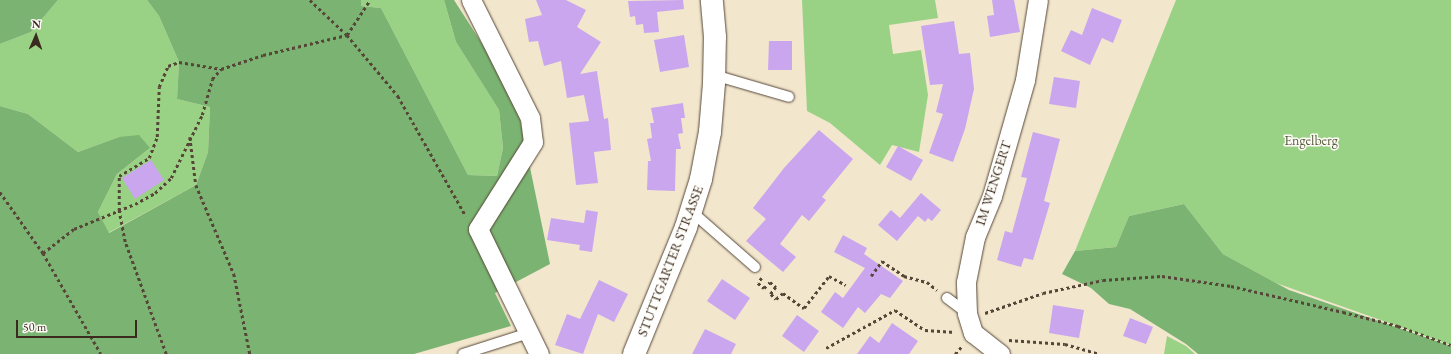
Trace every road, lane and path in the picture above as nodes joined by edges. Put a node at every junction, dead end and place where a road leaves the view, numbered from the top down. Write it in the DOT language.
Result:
graph roads {
  1 [pos="310,0"];
  2 [pos="370,0"];
  3 [pos="471,0"];
  4 [pos="712,0"];
  5 [pos="1038,0"];
  6 [pos="347,35"];
  7 [pos="221,69"];
  8 [pos="714,75"];
  9 [pos="789,97"];
  10 [pos="190,136"];
  11 [pos="0,192"];
  12 [pos="119,211"];
  13 [pos="691,211"];
  14 [pos="478,230"];
  15 [pos="43,252"];
  16 [pos="756,267"];
  17 [pos="871,276"];
  18 [pos="846,285"];
  19 [pos="947,298"];
  20 [pos="973,326"];
  21 [pos="529,333"];
  22 [pos="1451,345"];
  23 [pos="826,348"];
  24 [pos="101,354"];
  25 [pos="166,354"];
  26 [pos="250,354"];
  27 [pos="463,354"];
  28 [pos="538,354"];
  29 [pos="634,354"];
  30 [pos="1000,354"];
  31 [pos="1099,354"];
  1 -- 6 [label="path"];
  2 -- 6 [label="path"];
  3 -- 14 [label="street"];
  4 -- 8 [label="main road, STUTTGARTER STRASSE"];
  5 -- 20 [label="street, IM WENGERT"];
  6 -- 7 [label="path"];
  6 -- 14 [label="path"];
  7 -- 10 [label="path"];
  7 -- 12 [label="path"];
  8 -- 9 [label="lane"];
  8 -- 13 [label="main road, STUTTGARTER STRASSE"];
  10 -- 12 [label="path"];
  10 -- 26 [label="path"];
  11 -- 15 [label="path"];
  12 -- 15 [label="path"];
  12 -- 25 [label="path"];
  13 -- 16 [label="lane"];
  13 -- 29 [label="main road, STUTTGARTER STRASSE"];
  14 -- 21 [label="street"];
  15 -- 24 [label="path"];
  16 -- 18 [label="path"];
  17 -- 19 [label="path"];
  19 -- 20 [label="lane"];
  20 -- 22 [label="path"];
  20 -- 23 [label="path"];
  20 -- 30 [label="street"];
  20 -- 31 [label="path"];
  21 -- 27 [label="lane"];
  21 -- 28 [label="street"];
}
